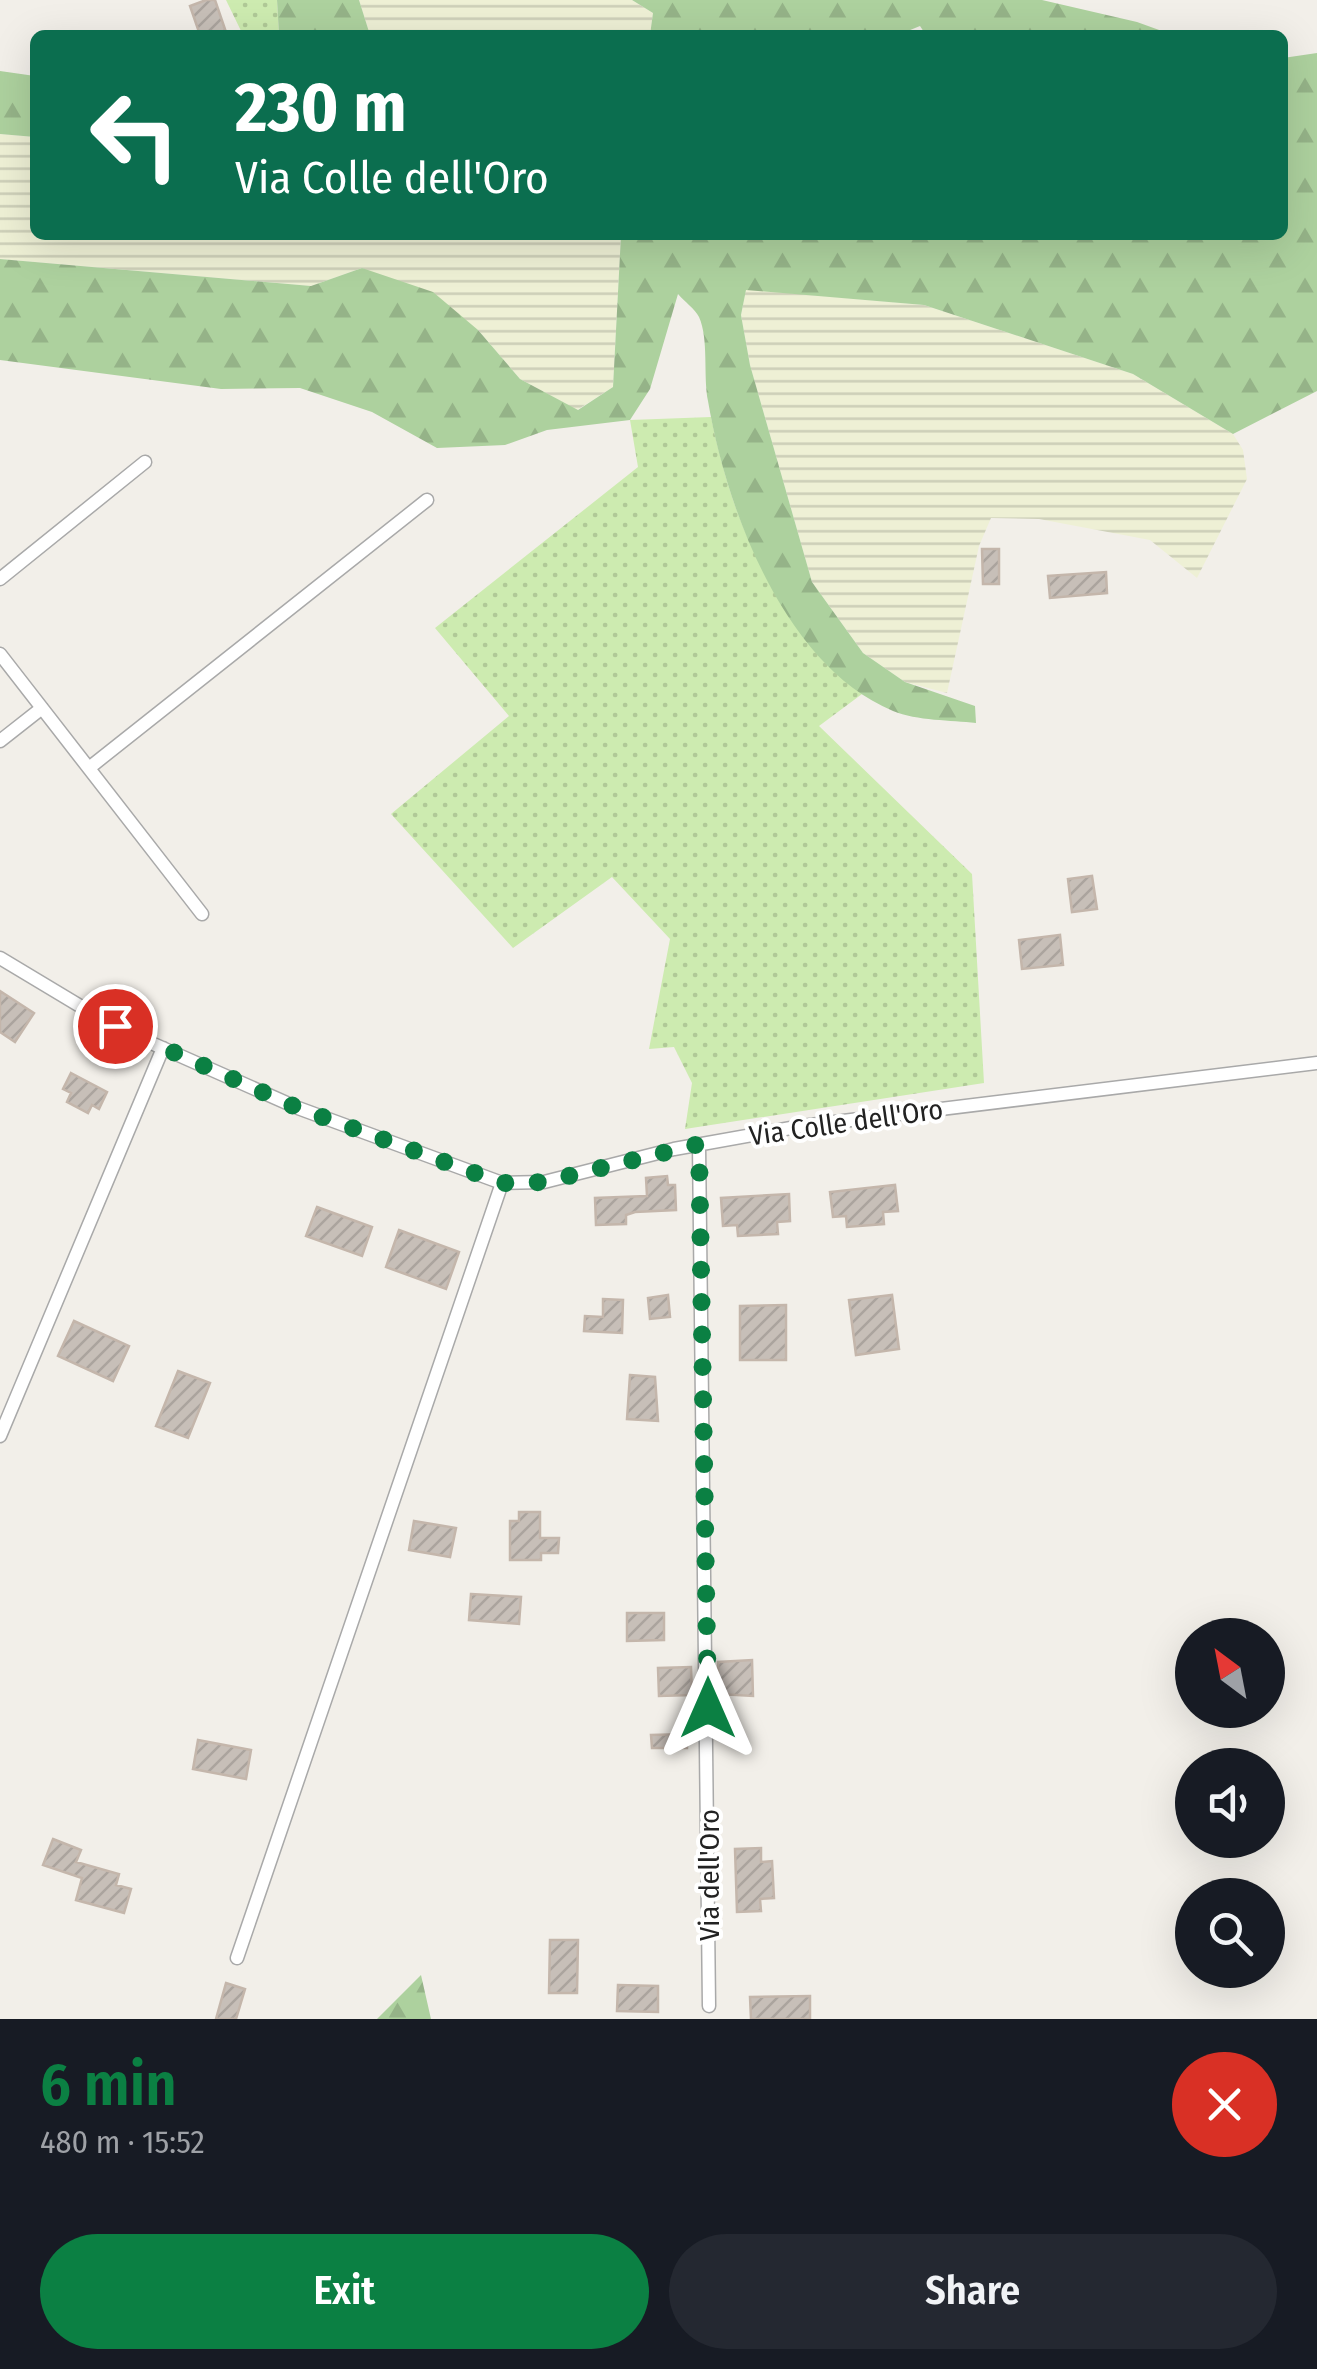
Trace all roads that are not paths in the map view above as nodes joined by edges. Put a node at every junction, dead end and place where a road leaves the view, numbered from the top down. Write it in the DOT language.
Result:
graph roads {
  1 [pos="145,462"];
  2 [pos="426,500"];
  3 [pos="0,579"];
  4 [pos="0,654"];
  5 [pos="42,708"];
  6 [pos="0,740"];
  7 [pos="88,768"];
  8 [pos="202,914"];
  9 [pos="0,958"];
  10 [pos="163,1048"];
  11 [pos="1317,1063"];
  12 [pos="699,1144"];
  13 [pos="502,1183"];
  14 [pos="0,1436"];
  15 [pos="238,1958"];
  16 [pos="710,2006"];
  1 -- 3 [label="street"];
  2 -- 7 [label="street"];
  4 -- 5 [label="street"];
  5 -- 6 [label="street"];
  5 -- 7 [label="street"];
  7 -- 8 [label="street"];
  9 -- 10 [label="street, Via Colle dell'Oro"];
  10 -- 13 [label="street, Via Colle dell'Oro"];
  10 -- 14 [label="street"];
  11 -- 12 [label="street, Via Colle dell'Oro"];
  12 -- 13 [label="street, Via Colle dell'Oro"];
  12 -- 16 [label="street, Via dell'Oro"];
  13 -- 15 [label="street"];
}
